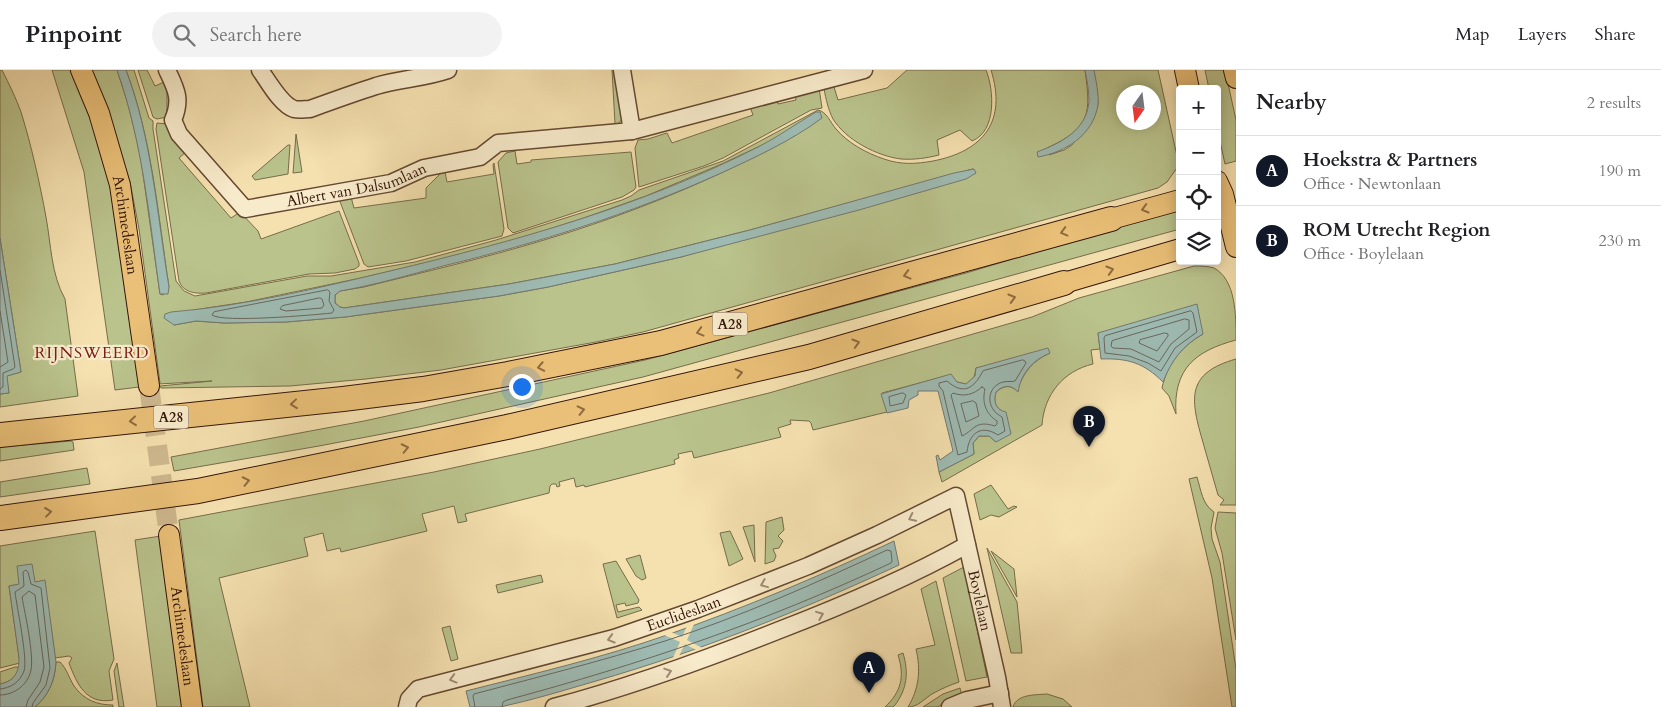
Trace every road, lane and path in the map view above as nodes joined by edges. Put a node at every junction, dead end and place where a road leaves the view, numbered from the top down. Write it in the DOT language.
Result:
graph roads {
  1 [pos="81,70"];
  2 [pos="167,70"];
  3 [pos="260,70"];
  4 [pos="448,70"];
  5 [pos="622,70"];
  6 [pos="864,70"];
  7 [pos="1185,70"];
  8 [pos="1234,70"];
  9 [pos="406,74"];
  10 [pos="1236,78"];
  11 [pos="1188,85"];
  12 [pos="632,131"];
  13 [pos="1223,191"];
  14 [pos="1176,201"];
  15 [pos="1111,219"];
  16 [pos="1230,237"];
  17 [pos="1176,251"];
  18 [pos="1064,283"];
  19 [pos="149,386"];
  20 [pos="0,435"];
  21 [pos="956,496"];
  22 [pos="0,518"];
  23 [pos="169,535"];
  24 [pos="967,545"];
  25 [pos="1001,700"];
  26 [pos="192,707"];
  27 [pos="407,707"];
  28 [pos="554,707"];
  29 [pos="950,707"];
  1 -- 19 [label="main road, Archimedeslaan"];
  2 -- 12 [label="street, Albert van Dalsumlaan"];
  3 -- 9 [label="street"];
  4 -- 9 [label="street"];
  5 -- 12 [label="street"];
  6 -- 12 [label="street, Albert van Dalsumlaan"];
  7 -- 11 [label="main road"];
  8 -- 10 [label="main road"];
  13 -- 16 [label="main road"];
  14 -- 15 [label="main road, A28, one-way"];
  15 -- 20 [label="highway, A28, one-way"];
  18 -- 17 [label="main road, one-way"];
  22 -- 18 [label="highway, one-way"];
  21 -- 24 [label="street, Boylelaan"];
  21 -- 27 [label="street, Euclideslaan, one-way"];
  23 -- 26 [label="main road, Archimedeslaan"];
  24 -- 25 [label="street, Boylelaan"];
  28 -- 24 [label="street, one-way"];
  25 -- 29 [label="street"];
}
